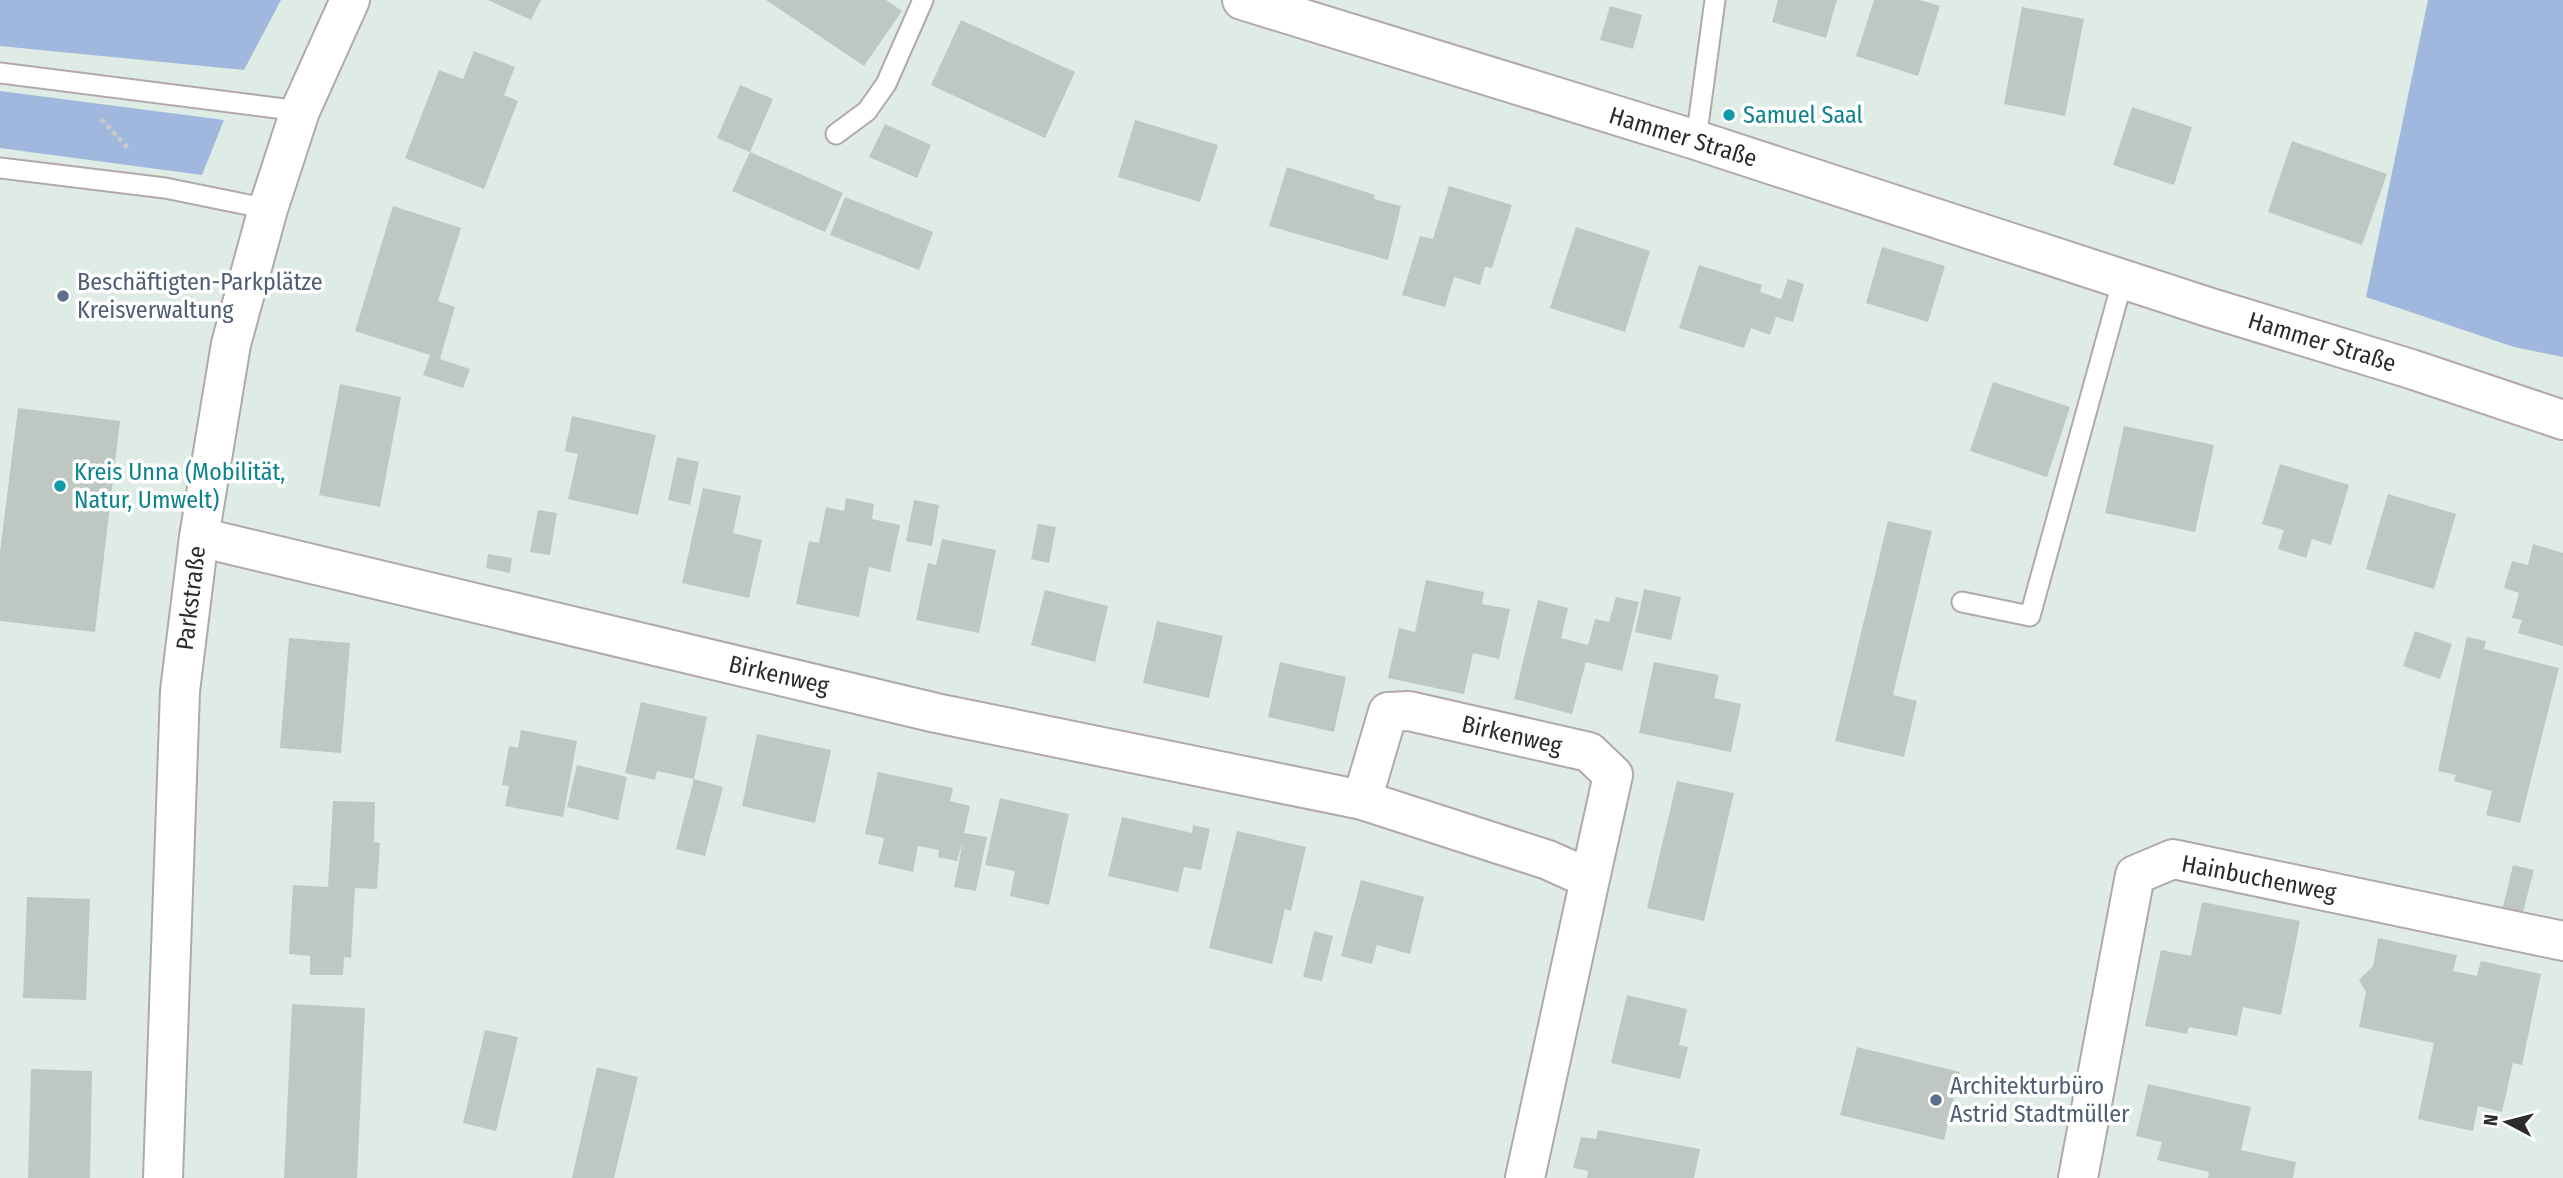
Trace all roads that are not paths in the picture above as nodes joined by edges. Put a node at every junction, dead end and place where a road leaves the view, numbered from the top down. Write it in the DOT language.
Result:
graph roads {
  1 [pos="350,0"];
  2 [pos="923,0"];
  3 [pos="1242,0"];
  4 [pos="1715,0"];
  5 [pos="0,73"];
  6 [pos="300,111"];
  7 [pos="836,134"];
  8 [pos="1696,140"];
  9 [pos="0,168"];
  10 [pos="268,209"];
  11 [pos="2123,279"];
  12 [pos="2522,405"];
  13 [pos="2563,410"];
  14 [pos="2563,420"];
  15 [pos="198,537"];
  16 [pos="1962,602"];
  17 [pos="1362,800"];
  18 [pos="1590,878"];
  19 [pos="2563,941"];
  20 [pos="163,1178"];
  21 [pos="1525,1178"];
  22 [pos="2078,1178"];
  1 -- 6 [label="street, Parkstraße"];
  2 -- 7 [label="lane"];
  3 -- 8 [label="street, Hammer Straße"];
  4 -- 8 [label="lane"];
  5 -- 6 [label="lane"];
  6 -- 10 [label="street, Parkstraße"];
  8 -- 11 [label="street, Hammer Straße"];
  9 -- 10 [label="lane"];
  10 -- 15 [label="street, Parkstraße"];
  11 -- 12 [label="street, Hammer Straße"];
  11 -- 16 [label="lane"];
  12 -- 13 [label="street, Hammer Straße"];
  12 -- 14 [label="street, Hammer Straße"];
  15 -- 17 [label="street, Birkenweg"];
  15 -- 20 [label="street, Parkstraße"];
  17 -- 18 [label="street, Birkenweg"];
  17 -- 18 [label="street, Birkenweg"];
  18 -- 21 [label="street, Birkenweg"];
  19 -- 22 [label="street, Hainbuchenweg"];
}
